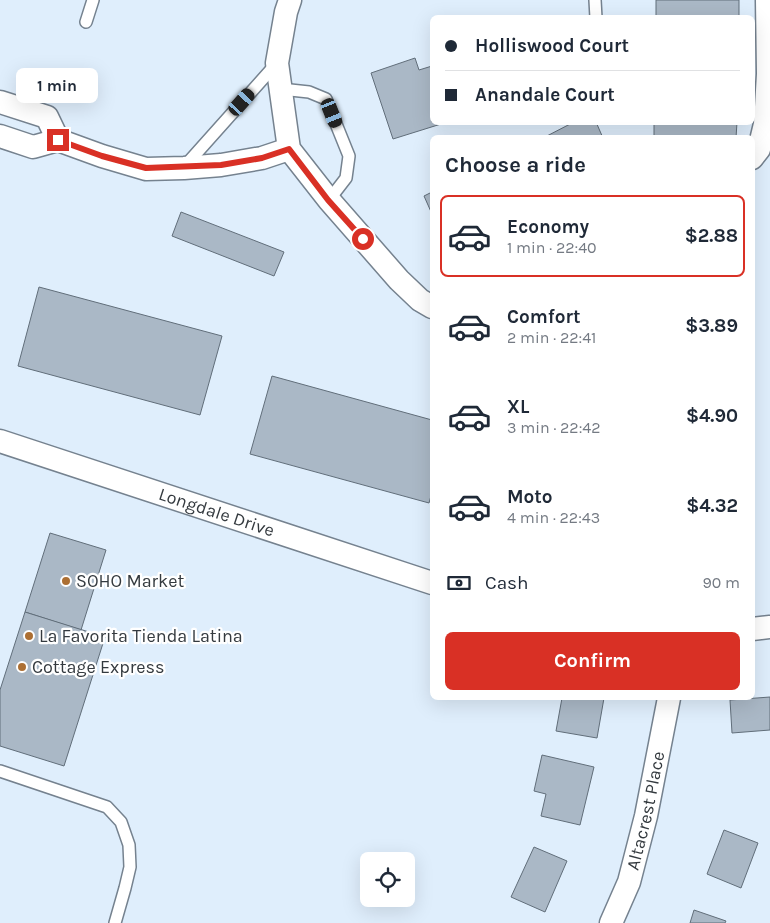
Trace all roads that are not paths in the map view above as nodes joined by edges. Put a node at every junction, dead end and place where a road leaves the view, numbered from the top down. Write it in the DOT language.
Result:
graph roads {
  1 [pos="93,0"];
  2 [pos="290,0"];
  3 [pos="595,0"];
  4 [pos="767,0"];
  5 [pos="596,15"];
  6 [pos="86,22"];
  7 [pos="277,63"];
  8 [pos="281,88"];
  9 [pos="0,102"];
  10 [pos="0,136"];
  11 [pos="58,140"];
  12 [pos="289,149"];
  13 [pos="755,154"];
  14 [pos="184,168"];
  15 [pos="328,200"];
  16 [pos="430,306"];
  17 [pos="0,441"];
  18 [pos="430,582"];
  19 [pos="770,627"];
  20 [pos="755,629"];
  21 [pos="669,700"];
  22 [pos="0,771"];
  23 [pos="115,923"];
  24 [pos="611,923"];
  1 -- 6 [label="lane"];
  2 -- 7 [label="street"];
  3 -- 5 [label="lane"];
  4 -- 13 [label="street"];
  7 -- 8 [label="street"];
  7 -- 14 [label="lane"];
  8 -- 12 [label="street"];
  8 -- 15 [label="lane"];
  9 -- 11 [label="street"];
  10 -- 11 [label="street"];
  11 -- 14 [label="street"];
  12 -- 14 [label="street"];
  12 -- 15 [label="street"];
  15 -- 16 [label="street"];
  17 -- 18 [label="street, Longdale Drive"];
  19 -- 20 [label="street"];
  21 -- 24 [label="street, Altacrest Place"];
  22 -- 23 [label="lane"];
}
